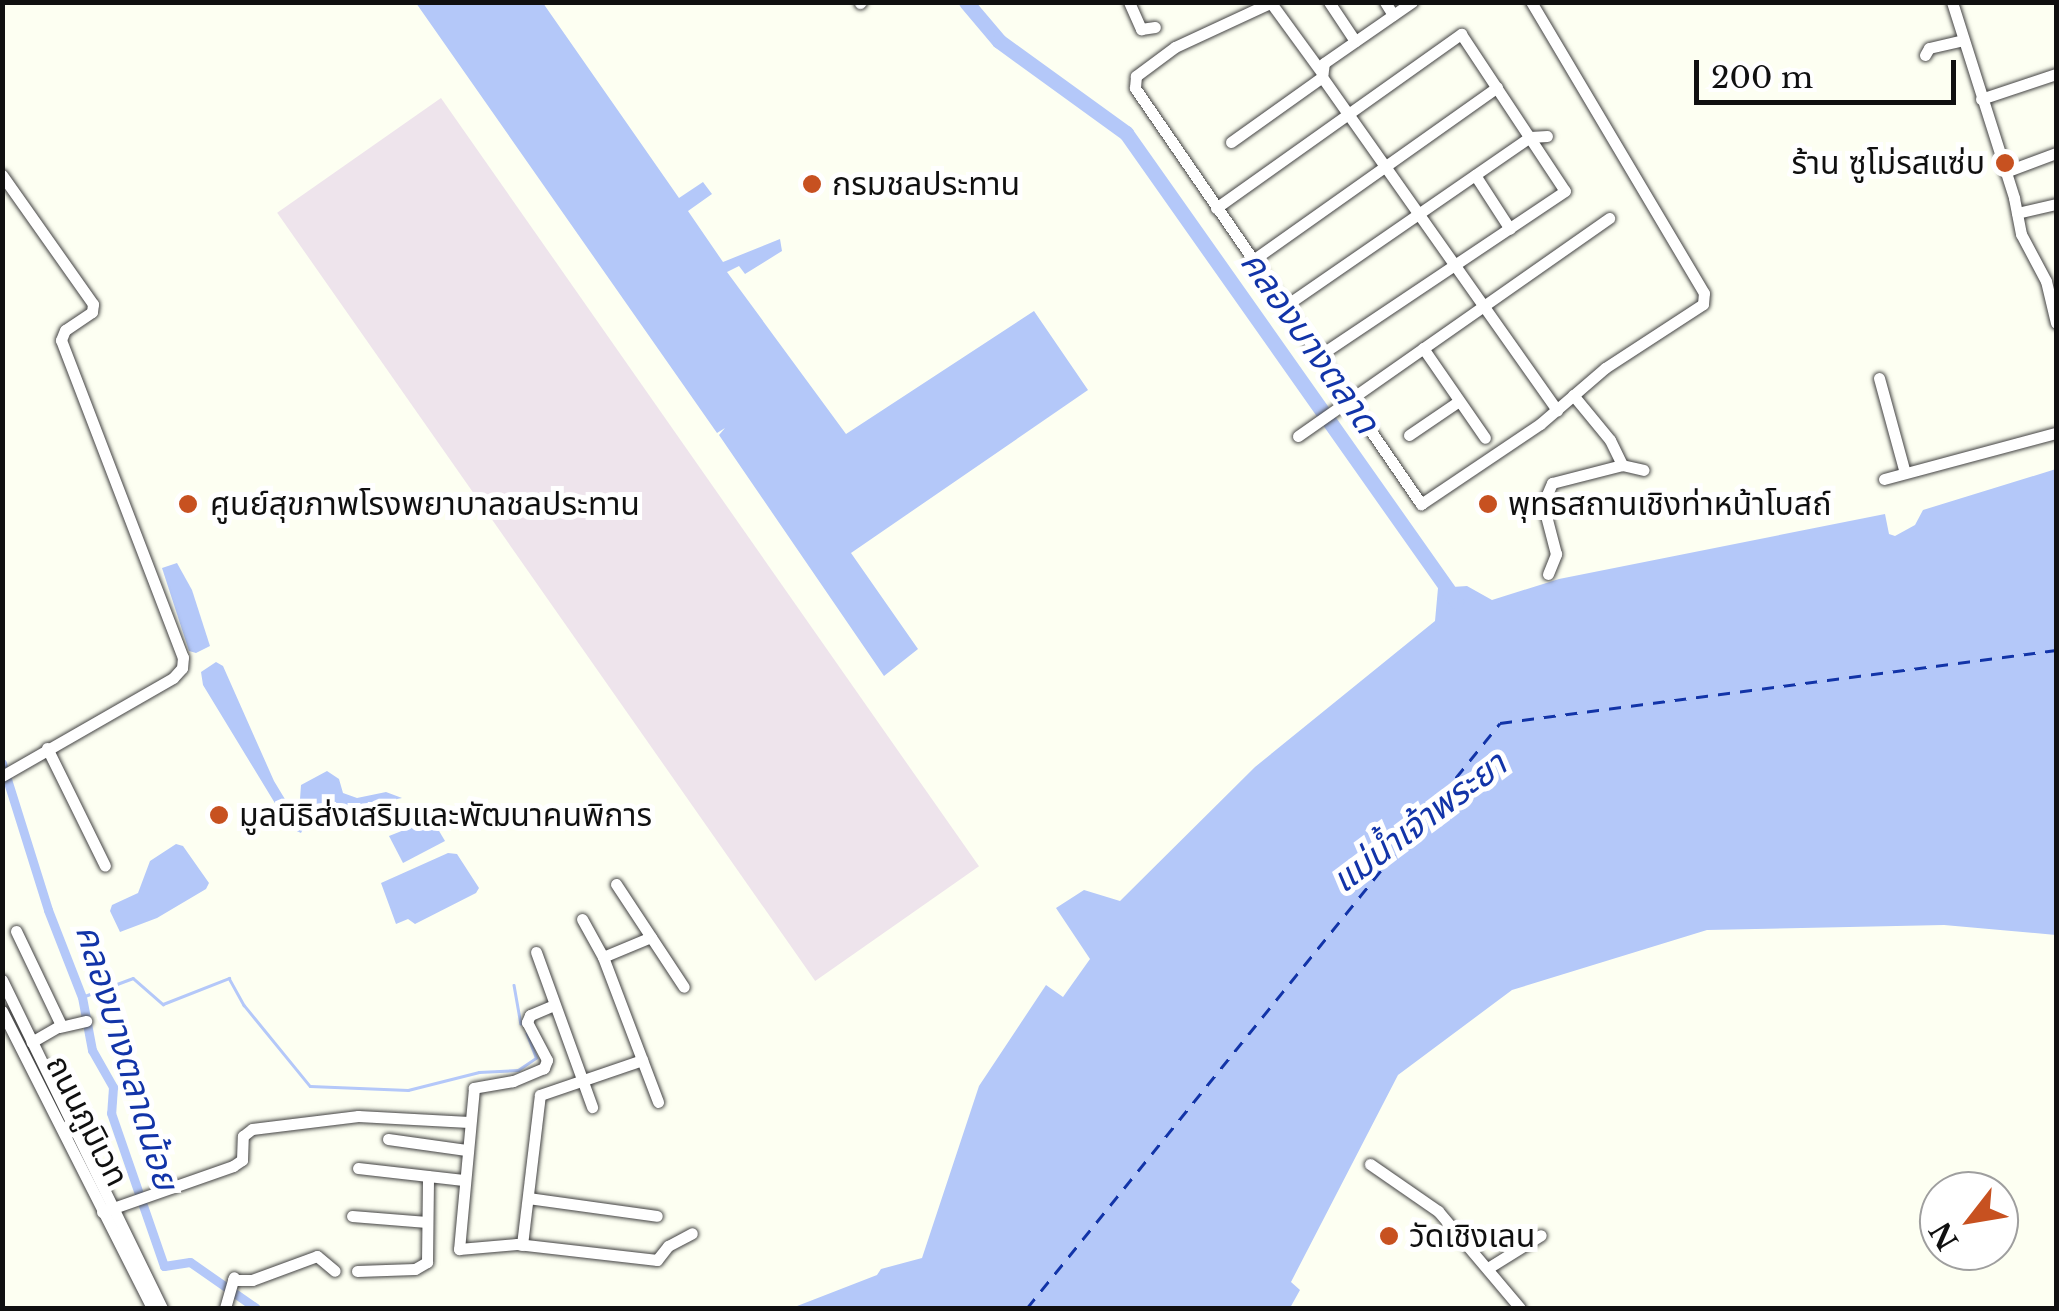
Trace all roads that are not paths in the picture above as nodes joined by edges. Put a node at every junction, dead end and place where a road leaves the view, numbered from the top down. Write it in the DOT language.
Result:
graph roads {
  1 [pos="1129,2"];
  2 [pos="1328,2"];
  3 [pos="1385,2"];
  4 [pos="1412,2"];
  5 [pos="1531,2"];
  6 [pos="1952,2"];
  7 [pos="1271,3"];
  8 [pos="1393,16"];
  9 [pos="1154,26"];
  10 [pos="1963,40"];
  11 [pos="1355,42"];
  12 [pos="1925,55"];
  13 [pos="2056,74"];
  14 [pos="1322,75"];
  15 [pos="1496,87"];
  16 [pos="1982,99"];
  17 [pos="1348,114"];
  18 [pos="1548,136"];
  19 [pos="1530,137"];
  20 [pos="1231,142"];
  21 [pos="2056,154"];
  22 [pos="1384,166"];
  23 [pos="2005,172"];
  24 [pos="2,175"];
  25 [pos="1475,175"];
  26 [pos="2056,204"];
  27 [pos="1216,208"];
  28 [pos="2018,213"];
  29 [pos="1418,214"];
  30 [pos="1609,218"];
  31 [pos="1510,229"];
  32 [pos="1253,260"];
  33 [pos="1454,266"];
  34 [pos="1286,306"];
  35 [pos="1483,306"];
  36 [pos="2056,323"];
  37 [pos="1422,348"];
  38 [pos="1320,355"];
  39 [pos="1879,378"];
  40 [pos="1573,396"];
  41 [pos="1352,399"];
  42 [pos="1460,402"];
  43 [pos="1557,410"];
  44 [pos="2056,433"];
  45 [pos="1409,435"];
  46 [pos="1298,436"];
  47 [pos="1485,438"];
  48 [pos="1622,466"];
  49 [pos="1643,470"];
  50 [pos="1906,473"];
  51 [pos="1884,479"];
  52 [pos="1548,574"];
  53 [pos="47,748"];
  54 [pos="2,776"];
  55 [pos="105,866"];
  56 [pos="616,884"];
  57 [pos="582,919"];
  58 [pos="16,932"];
  59 [pos="651,937"];
  60 [pos="536,952"];
  61 [pos="603,957"];
  62 [pos="2,980"];
  63 [pos="684,987"];
  64 [pos="554,1006"];
  65 [pos="2,1011"];
  66 [pos="86,1021"];
  67 [pos="60,1027"];
  68 [pos="32,1042"];
  69 [pos="642,1060"];
  70 [pos="582,1081"];
  71 [pos="658,1102"];
  72 [pos="592,1107"];
  73 [pos="469,1122"];
  74 [pos="388,1138"];
  75 [pos="466,1150"];
  76 [pos="1370,1164"];
  77 [pos="358,1168"];
  78 [pos="428,1176"];
  79 [pos="463,1180"];
  80 [pos="528,1198"];
  81 [pos="108,1209"];
  82 [pos="352,1216"];
  83 [pos="657,1216"];
  84 [pos="427,1222"];
  85 [pos="692,1233"];
  86 [pos="1541,1235"];
  87 [pos="522,1244"];
  88 [pos="1488,1268"];
  89 [pos="336,1270"];
  90 [pos="358,1271"];
  91 [pos="230,1291"];
  92 [pos="152,1308"];
  93 [pos="162,1308"];
  94 [pos="1520,1308"];
  1 -- 9 [label="street"];
  2 -- 11 [label="street"];
  3 -- 8 [label="street"];
  4 -- 8 [label="street"];
  5 -- 40 [label="street"];
  6 -- 10 [label="street"];
  7 -- 14 [label="street"];
  7 -- 27 [label="street"];
  8 -- 11 [label="street"];
  10 -- 12 [label="street"];
  10 -- 16 [label="street"];
  11 -- 14 [label="street"];
  13 -- 16 [label="street"];
  14 -- 17 [label="street"];
  14 -- 20 [label="street"];
  15 -- 17 [label="street"];
  15 -- 19 [label="street"];
  15 -- 22 [label="street"];
  16 -- 23 [label="street"];
  17 -- 22 [label="street"];
  17 -- 27 [label="street"];
  18 -- 19 [label="street"];
  19 -- 25 [label="street"];
  19 -- 31 [label="street"];
  21 -- 23 [label="street"];
  22 -- 29 [label="street"];
  22 -- 32 [label="street"];
  23 -- 28 [label="street"];
  24 -- 53 [label="street"];
  25 -- 29 [label="street"];
  25 -- 31 [label="street"];
  26 -- 28 [label="street"];
  27 -- 32 [label="street"];
  28 -- 36 [label="street"];
  29 -- 33 [label="street"];
  29 -- 34 [label="street"];
  30 -- 35 [label="street"];
  31 -- 33 [label="street"];
  32 -- 34 [label="street"];
  33 -- 35 [label="street"];
  33 -- 38 [label="street"];
  34 -- 38 [label="street"];
  35 -- 37 [label="street"];
  35 -- 43 [label="street"];
  37 -- 41 [label="street"];
  37 -- 42 [label="street"];
  38 -- 41 [label="street"];
  39 -- 50 [label="street"];
  40 -- 43 [label="street"];
  40 -- 48 [label="street"];
  41 -- 43 [label="street"];
  41 -- 46 [label="street"];
  42 -- 45 [label="street"];
  42 -- 47 [label="street"];
  44 -- 50 [label="street"];
  48 -- 49 [label="street"];
  48 -- 52 [label="street"];
  50 -- 51 [label="street"];
  53 -- 54 [label="street"];
  53 -- 55 [label="street"];
  56 -- 59 [label="street"];
  57 -- 61 [label="street"];
  58 -- 67 [label="street"];
  59 -- 61 [label="street"];
  59 -- 63 [label="street"];
  60 -- 64 [label="street"];
  61 -- 69 [label="street"];
  62 -- 68 [label="street, ถนนภูมิเวท"];
  64 -- 70 [label="street"];
  64 -- 73 [label="street"];
  65 -- 81 [label="street, ถนนภูมิเวท"];
  66 -- 67 [label="street"];
  67 -- 68 [label="street"];
  68 -- 81 [label="street, ถนนภูมิเวท"];
  69 -- 70 [label="street"];
  69 -- 71 [label="street"];
  70 -- 72 [label="street"];
  70 -- 80 [label="street"];
  73 -- 75 [label="street"];
  73 -- 81 [label="street"];
  74 -- 75 [label="street"];
  75 -- 79 [label="street"];
  76 -- 88 [label="street"];
  77 -- 78 [label="street"];
  78 -- 79 [label="street"];
  78 -- 84 [label="street"];
  79 -- 87 [label="street"];
  80 -- 83 [label="street"];
  80 -- 87 [label="street"];
  81 -- 92 [label="street, ถนนภูมิเวท"];
  81 -- 93 [label="street, ถนนภูมิเวท"];
  82 -- 84 [label="street"];
  84 -- 90 [label="street"];
  85 -- 87 [label="street"];
  86 -- 88 [label="street"];
  88 -- 94 [label="street"];
  89 -- 91 [label="street"];
}
